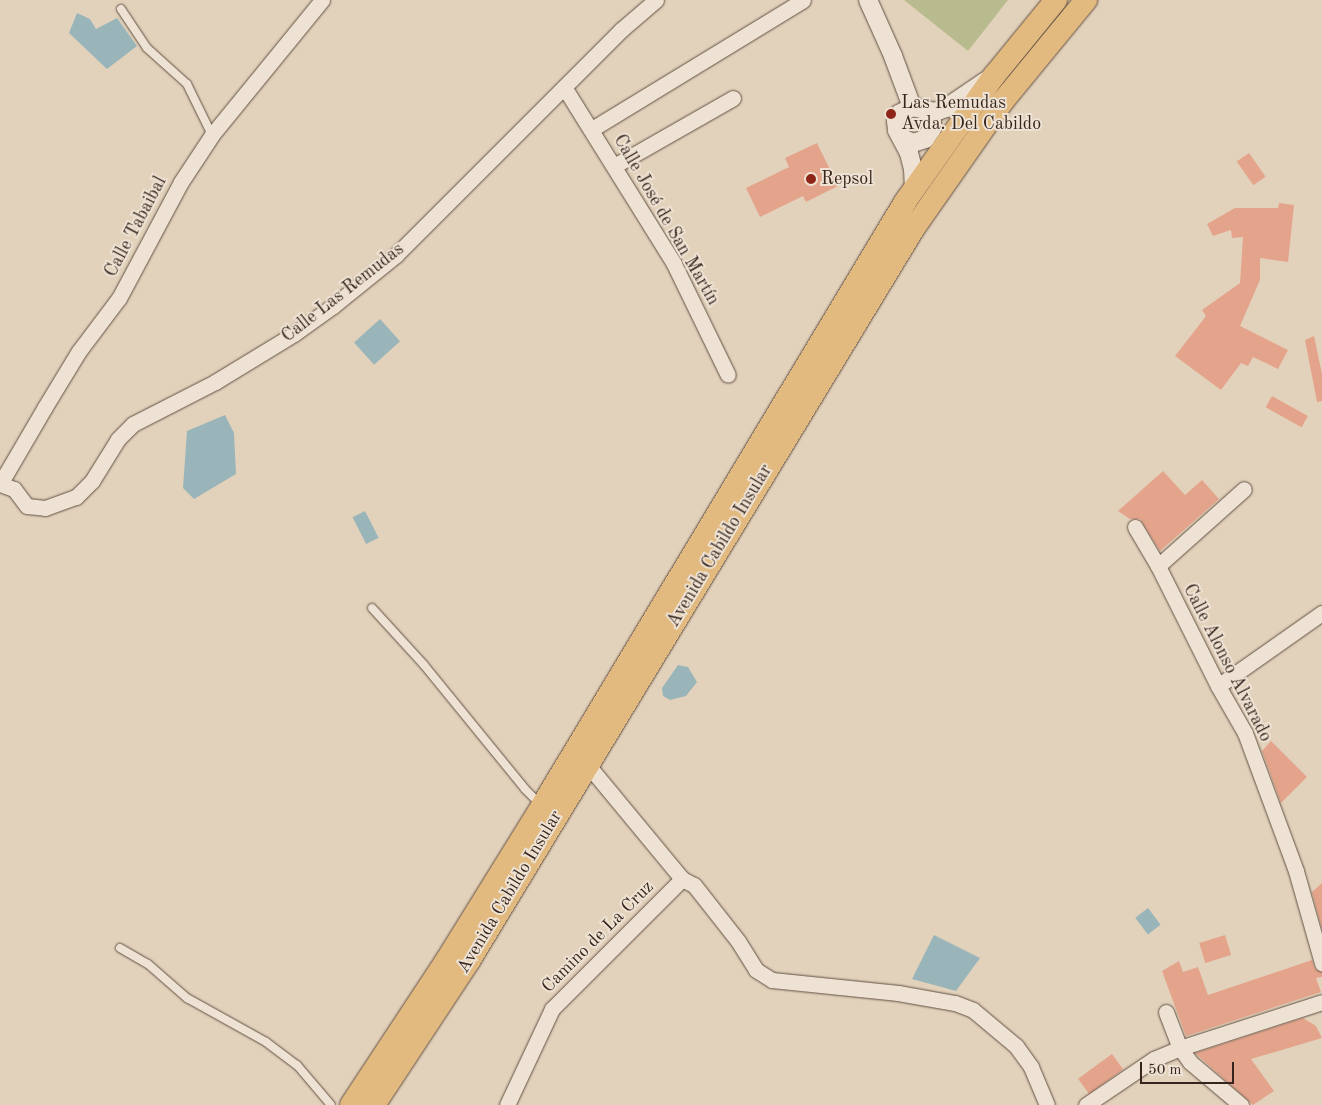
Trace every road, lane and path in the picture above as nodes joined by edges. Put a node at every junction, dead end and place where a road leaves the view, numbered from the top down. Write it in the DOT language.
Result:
graph roads {
  1 [pos="322,0"];
  2 [pos="656,0"];
  3 [pos="803,0"];
  4 [pos="868,0"];
  5 [pos="1056,0"];
  6 [pos="1086,0"];
  7 [pos="120,9"];
  8 [pos="994,76"];
  9 [pos="564,87"];
  10 [pos="733,98"];
  11 [pos="919,109"];
  12 [pos="592,129"];
  13 [pos="212,135"];
  14 [pos="902,138"];
  15 [pos="614,166"];
  16 [pos="914,188"];
  17 [pos="728,375"];
  18 [pos="0,484"];
  19 [pos="1244,489"];
  20 [pos="1135,528"];
  21 [pos="1158,566"];
  22 [pos="372,608"];
  23 [pos="1322,613"];
  24 [pos="1218,686"];
  25 [pos="587,764"];
  26 [pos="542,806"];
  27 [pos="682,879"];
  28 [pos="120,948"];
  29 [pos="1322,963"];
  30 [pos="1322,1002"];
  31 [pos="1166,1012"];
  32 [pos="1180,1048"];
  33 [pos="331,1105"];
  34 [pos="352,1105"];
  35 [pos="374,1105"];
  36 [pos="507,1105"];
  37 [pos="1047,1105"];
  38 [pos="1086,1105"];
  39 [pos="1241,1105"];
  1 -- 13 [label="street, Calle Tabaibal"];
  2 -- 9 [label="street, Calle Las Remudas"];
  3 -- 12 [label="street"];
  4 -- 11 [label="street"];
  5 -- 8 [label="main road, Avenida Cabildo Insular"];
  6 -- 25 [label="main road, Avenida Cabildo Insular"];
  7 -- 13 [label="lane"];
  8 -- 11 [label="street"];
  8 -- 16 [label="main road, Avenida Cabildo Insular"];
  9 -- 12 [label="street, Calle José de San Martín"];
  9 -- 18 [label="street, Calle Las Remudas"];
  10 -- 15 [label="street"];
  11 -- 14 [label="street"];
  11 -- 14 [label="street"];
  12 -- 15 [label="street, Calle José de San Martín"];
  13 -- 18 [label="street, Calle Tabaibal"];
  14 -- 16 [label="street"];
  15 -- 17 [label="street, Calle José de San Martín"];
  16 -- 26 [label="main road, Avenida Cabildo Insular"];
  19 -- 21 [label="street"];
  20 -- 21 [label="street, Calle Alonso Alvarado"];
  21 -- 24 [label="street, Calle Alonso Alvarado"];
  22 -- 26 [label="lane"];
  23 -- 24 [label="street"];
  24 -- 29 [label="street, Calle Alonso Alvarado"];
  25 -- 27 [label="street"];
  25 -- 35 [label="main road, Avenida Cabildo Insular"];
  26 -- 34 [label="main road, Avenida Cabildo Insular"];
  27 -- 36 [label="street, Camino de La Cruz"];
  27 -- 37 [label="street"];
  28 -- 33 [label="lane"];
  30 -- 32 [label="street"];
  31 -- 32 [label="street"];
  32 -- 38 [label="street"];
  32 -- 39 [label="street"];
}
